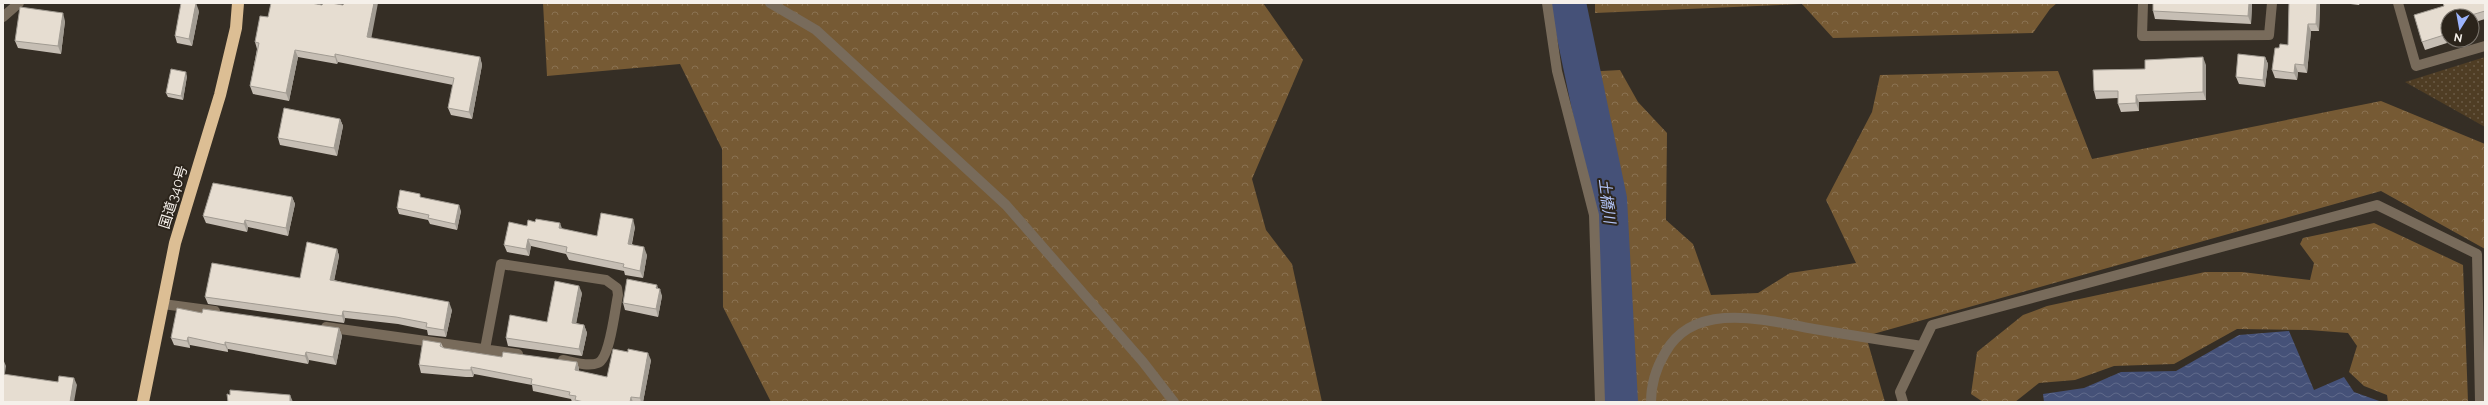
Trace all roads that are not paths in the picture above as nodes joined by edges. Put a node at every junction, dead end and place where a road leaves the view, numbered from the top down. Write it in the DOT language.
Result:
graph roads {
  1 [pos="19,3"];
  2 [pos="238,3"];
  3 [pos="770,3"];
  4 [pos="1547,3"];
  5 [pos="2143,3"];
  6 [pos="2272,3"];
  7 [pos="2398,3"];
  8 [pos="3,17"];
  9 [pos="2485,46"];
  10 [pos="163,304"];
  11 [pos="228,313"];
  12 [pos="318,326"];
  13 [pos="1922,346"];
  14 [pos="485,349"];
  15 [pos="530,356"];
  16 [pos="552,359"];
  17 [pos="144,402"];
  18 [pos="1174,402"];
  19 [pos="1600,402"];
  20 [pos="1651,402"];
  21 [pos="1903,402"];
  22 [pos="2480,402"];
  1 -- 8 [label="street"];
  2 -- 10 [label="highway, 国道340号"];
  3 -- 18 [label="street"];
  4 -- 19 [label="street"];
  5 -- 6 [label="street"];
  7 -- 9 [label="street"];
  10 -- 11 [label="street"];
  10 -- 17 [label="highway, 国道340号"];
  12 -- 14 [label="street"];
  13 -- 20 [label="street"];
  13 -- 21 [label="street"];
  13 -- 22 [label="street"];
  14 -- 15 [label="street"];
  14 -- 16 [label="street"];
}
